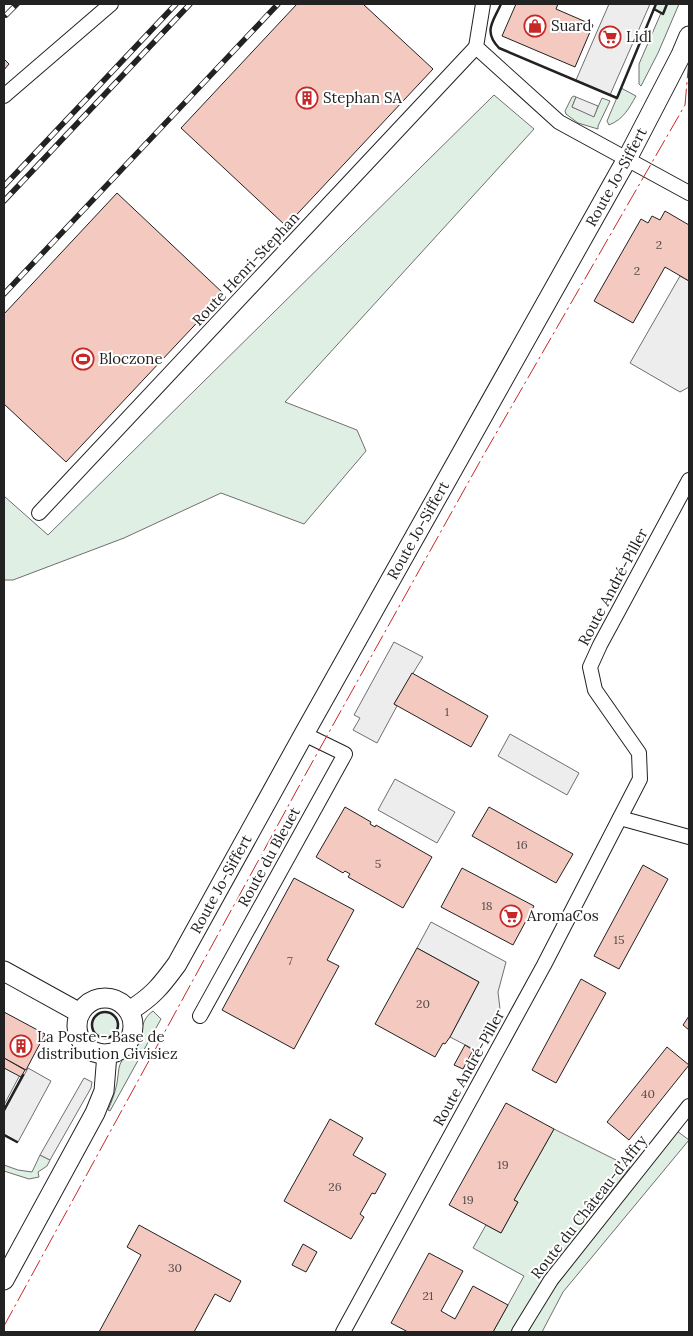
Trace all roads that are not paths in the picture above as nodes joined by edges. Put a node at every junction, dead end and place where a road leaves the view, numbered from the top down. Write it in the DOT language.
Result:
graph roads {
  1 [pos="110,4"];
  2 [pos="483,4"];
  3 [pos="689,36"];
  4 [pos="476,47"];
  5 [pos="4,96"];
  6 [pos="627,159"];
  7 [pos="689,193"];
  8 [pos="689,480"];
  9 [pos="39,513"];
  10 [pos="304,734"];
  11 [pos="620,818"];
  12 [pos="689,837"];
  13 [pos="4,971"];
  14 [pos="129,1011"];
  15 [pos="80,1013"];
  16 [pos="200,1016"];
  17 [pos="107,1054"];
  18 [pos="689,1106"];
  19 [pos="4,1280"];
  20 [pos="343,1332"];
  21 [pos="519,1332"];
  1 -- 5 [label="street"];
  2 -- 4 [label="street"];
  3 -- 6 [label="main road, Route Jo-Siffert"];
  4 -- 6 [label="street"];
  4 -- 9 [label="street, Route Henri-Stephan"];
  6 -- 7 [label="street"];
  6 -- 10 [label="main road, Route Jo-Siffert"];
  8 -- 11 [label="street, Route André-Piller"];
  10 -- 14 [label="main road, Route Jo-Siffert"];
  10 -- 16 [label="street, Route du Bleuet"];
  11 -- 12 [label="street"];
  11 -- 20 [label="street, Route André-Piller"];
  13 -- 15 [label="main road"];
  14 -- 15 [label="main road"];
  14 -- 17 [label="main road"];
  15 -- 17 [label="main road"];
  17 -- 19 [label="main road"];
  18 -- 21 [label="street, Route du Château-d'Affry"];
}
